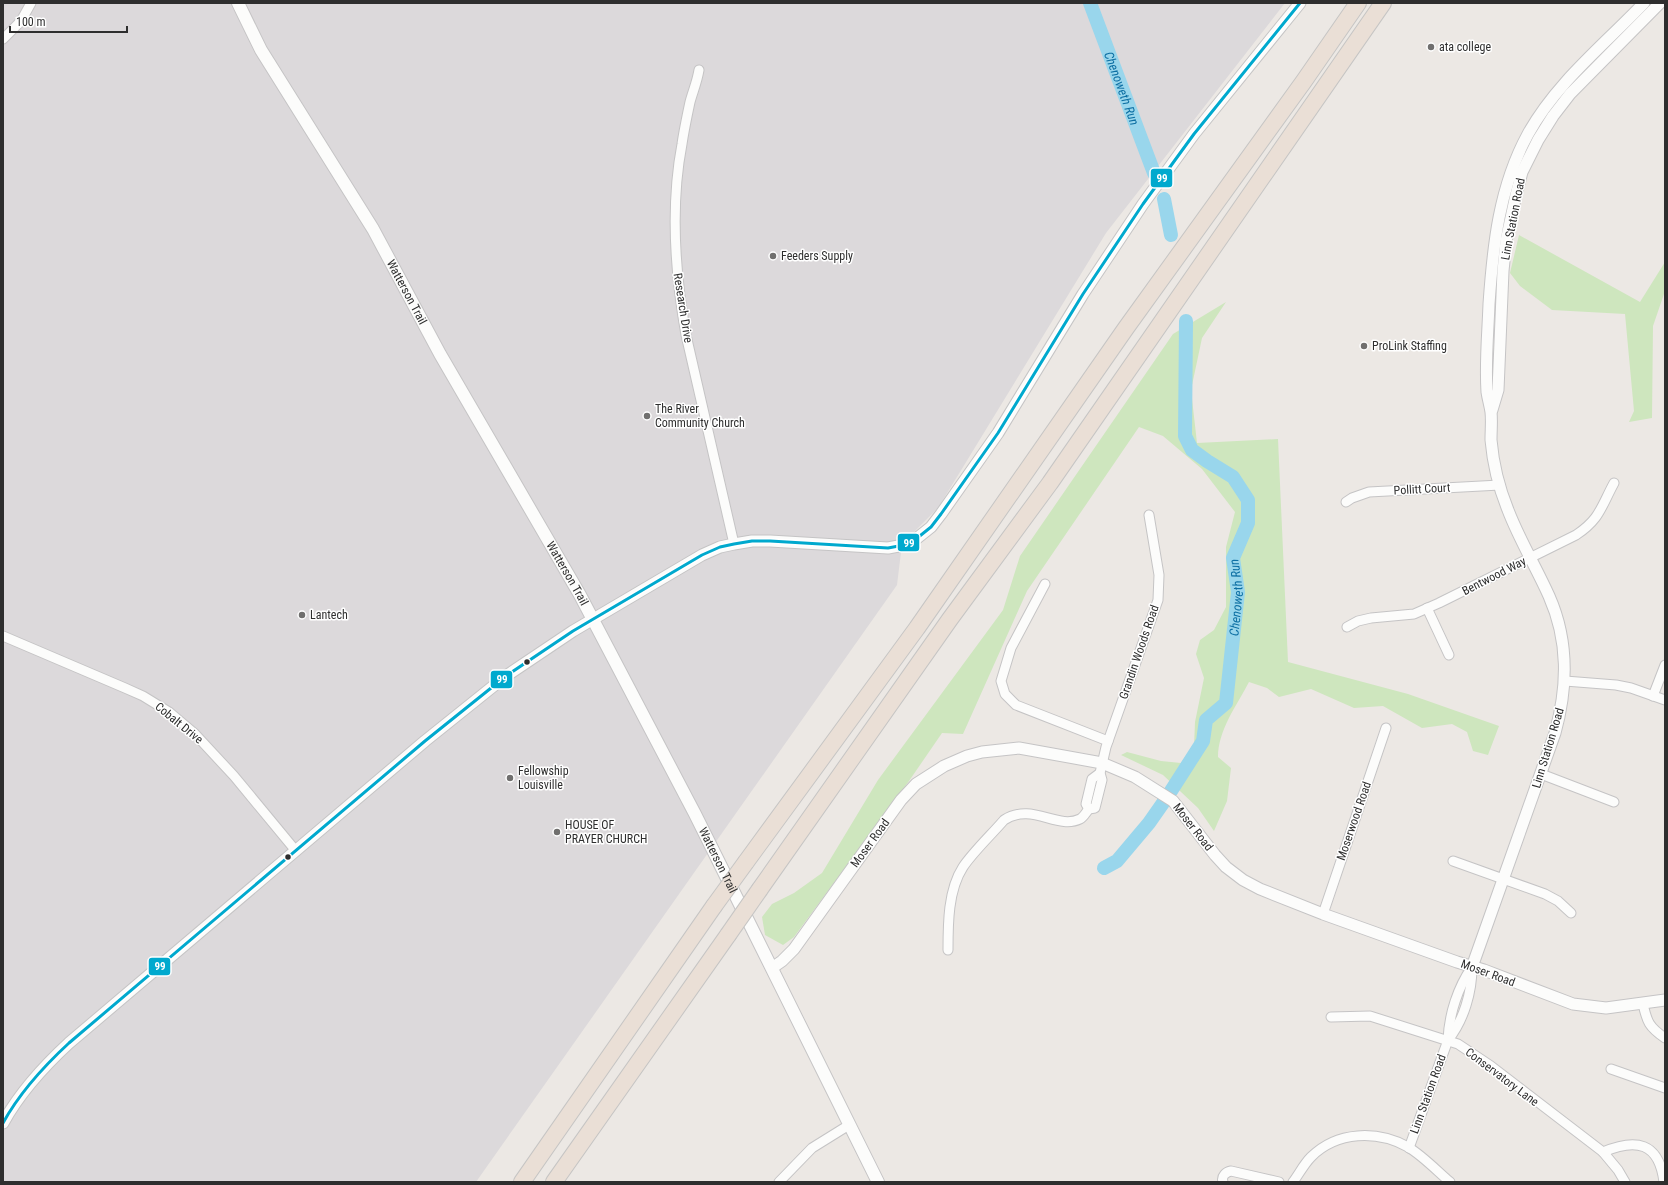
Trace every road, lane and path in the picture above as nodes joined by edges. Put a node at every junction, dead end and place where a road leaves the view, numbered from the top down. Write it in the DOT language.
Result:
graph roads {
  1 [pos="31,3"];
  2 [pos="238,3"];
  3 [pos="1300,3"];
  4 [pos="1358,3"];
  5 [pos="1384,3"];
  6 [pos="1644,3"];
  7 [pos="1660,3"];
  8 [pos="3,39"];
  9 [pos="699,70"];
  10 [pos="1491,413"];
  11 [pos="1614,483"];
  12 [pos="1500,485"];
  13 [pos="1346,502"];
  14 [pos="1149,515"];
  15 [pos="734,544"];
  16 [pos="1530,558"];
  17 [pos="1045,584"];
  18 [pos="1427,608"];
  19 [pos="593,620"];
  20 [pos="1347,627"];
  21 [pos="3,636"];
  22 [pos="1449,655"];
  23 [pos="1665,665"];
  24 [pos="1565,681"];
  25 [pos="1653,696"];
  26 [pos="1665,700"];
  27 [pos="1386,728"];
  28 [pos="1108,742"];
  29 [pos="1101,768"];
  30 [pos="1541,774"];
  31 [pos="1614,802"];
  32 [pos="296,851"];
  33 [pos="1453,861"];
  34 [pos="1502,879"];
  35 [pos="1571,913"];
  36 [pos="1323,914"];
  37 [pos="948,950"];
  38 [pos="1472,967"];
  39 [pos="772,968"];
  40 [pos="1665,1000"];
  41 [pos="1644,1004"];
  42 [pos="1331,1017"];
  43 [pos="1665,1038"];
  44 [pos="1448,1040"];
  45 [pos="1611,1069"];
  46 [pos="1665,1088"];
  47 [pos="3,1124"];
  48 [pos="849,1125"];
  49 [pos="1409,1148"];
  50 [pos="1603,1152"];
  51 [pos="522,1182"];
  52 [pos="554,1182"];
  53 [pos="779,1182"];
  54 [pos="878,1182"];
  55 [pos="1223,1182"];
  56 [pos="1279,1182"];
  57 [pos="1293,1182"];
  58 [pos="1450,1182"];
  59 [pos="1625,1182"];
  60 [pos="1664,1182"];
  1 -- 8 [label="street"];
  2 -- 19 [label="main road, Watterson Trail"];
  3 -- 15 [label="street"];
  4 -- 51 [label="highway, bridge"];
  5 -- 52 [label="highway, bridge"];
  6 -- 10 [label="street, Linn Station Road"];
  7 -- 10 [label="street, Linn Station Road"];
  9 -- 15 [label="street, Research Drive"];
  10 -- 12 [label="street, Linn Station Road"];
  11 -- 16 [label="street, Bentwood Way"];
  12 -- 13 [label="street, Pollitt Court"];
  12 -- 16 [label="street, Linn Station Road"];
  14 -- 28 [label="street, Grandin Woods Road"];
  15 -- 19 [label="street"];
  16 -- 18 [label="street, Bentwood Way"];
  16 -- 24 [label="street, Linn Station Road"];
  17 -- 28 [label="street"];
  18 -- 20 [label="street, Bentwood Way"];
  18 -- 22 [label="street"];
  19 -- 32 [label="street"];
  19 -- 39 [label="main road, Watterson Trail"];
  21 -- 32 [label="street, Cobalt Drive"];
  23 -- 25 [label="street"];
  24 -- 25 [label="street"];
  24 -- 30 [label="street, Linn Station Road"];
  25 -- 26 [label="street"];
  27 -- 36 [label="street, Moserwood Road"];
  28 -- 29 [label="street, Grandin Woods Road"];
  29 -- 36 [label="street, Moser Road"];
  29 -- 37 [label="street, Grandin Woods Road"];
  29 -- 39 [label="street, Moser Road"];
  30 -- 31 [label="street"];
  30 -- 34 [label="street, Linn Station Road"];
  32 -- 47 [label="street"];
  33 -- 34 [label="street"];
  34 -- 35 [label="street"];
  34 -- 38 [label="street, Linn Station Road"];
  36 -- 38 [label="street, Moser Road"];
  38 -- 41 [label="street, Moser Road"];
  38 -- 44 [label="street, Linn Station Road"];
  39 -- 48 [label="main road, Watterson Trail"];
  40 -- 41 [label="street, Moser Road"];
  41 -- 43 [label="street"];
  42 -- 44 [label="street, Conservatory Lane"];
  44 -- 49 [label="street, Linn Station Road"];
  44 -- 50 [label="street, Conservatory Lane"];
  45 -- 46 [label="street"];
  48 -- 53 [label="street"];
  48 -- 54 [label="main road, Watterson Trail"];
  49 -- 57 [label="street"];
  49 -- 58 [label="street"];
  50 -- 59 [label="street, Conservatory Lane"];
  50 -- 60 [label="street"];
  55 -- 56 [label="street"];
}
